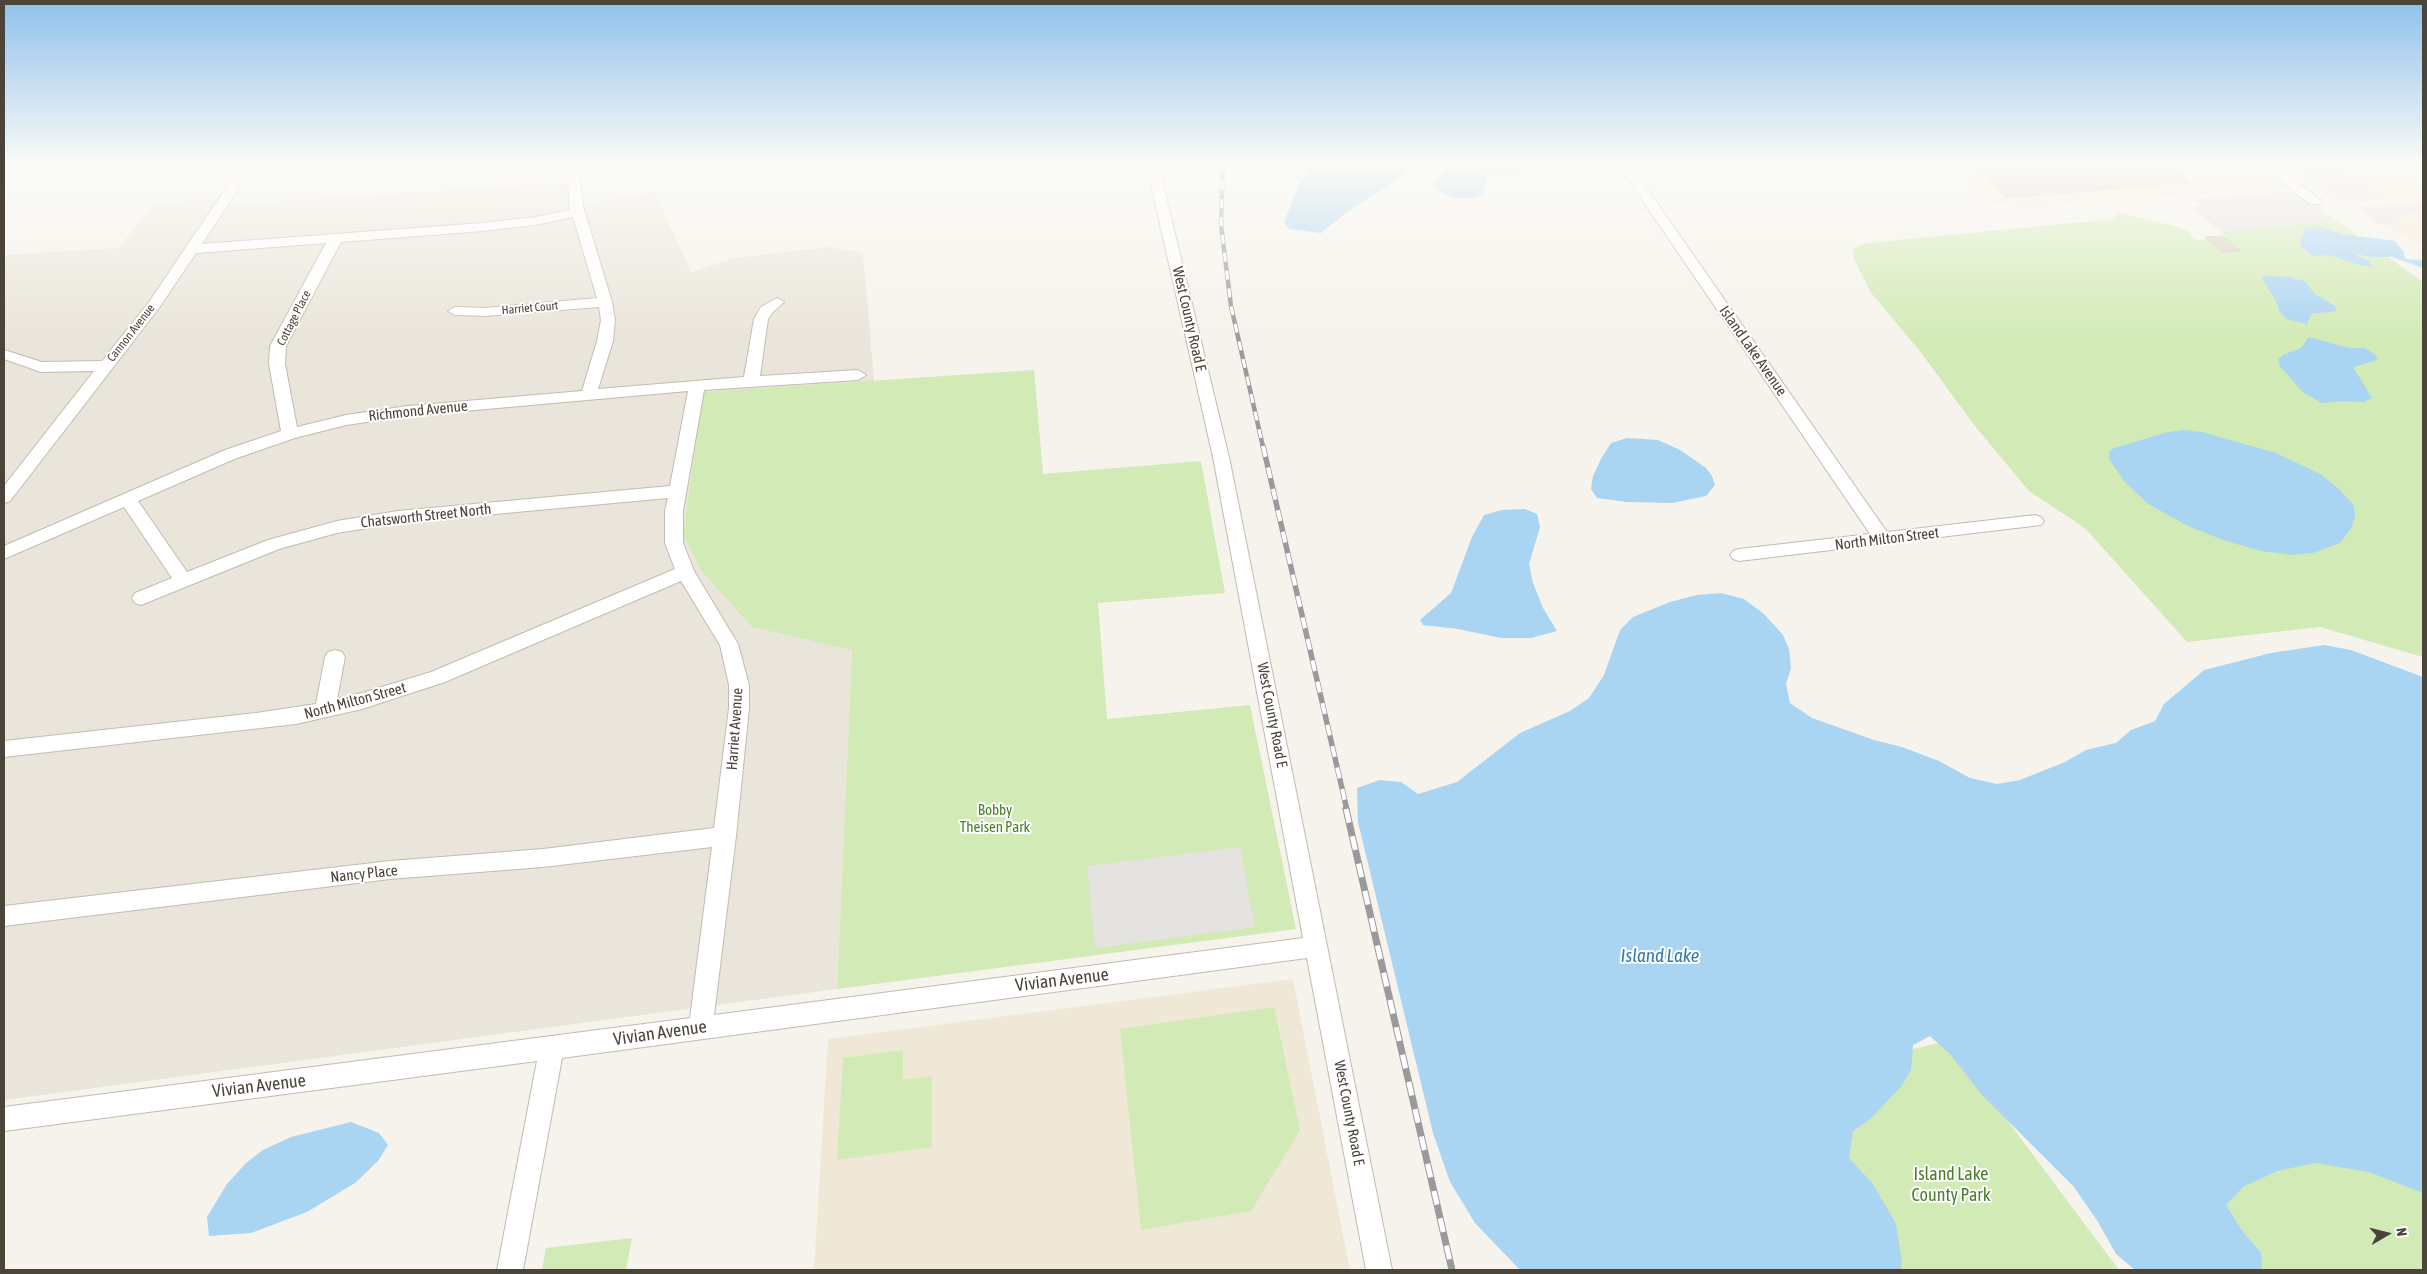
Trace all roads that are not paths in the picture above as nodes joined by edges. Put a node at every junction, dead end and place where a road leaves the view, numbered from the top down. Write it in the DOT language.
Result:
graph roads {
  1 [pos="210,222"];
  2 [pos="517,222"];
  3 [pos="581,222"];
  4 [pos="1166,222"];
  5 [pos="1664,222"];
  6 [pos="336,238"];
  7 [pos="192,249"];
  8 [pos="605,302"];
  9 [pos="777,302"];
  10 [pos="455,311"];
  11 [pos="4,354"];
  12 [pos="106,366"];
  13 [pos="858,375"];
  14 [pos="751,382"];
  15 [pos="697,386"];
  16 [pos="588,395"];
  17 [pos="290,434"];
  18 [pos="678,490"];
  19 [pos="4,497"];
  20 [pos="127,499"];
  21 [pos="2035,521"];
  22 [pos="1883,539"];
  23 [pos="4,553"];
  24 [pos="1739,555"];
  25 [pos="685,572"];
  26 [pos="182,580"];
  27 [pos="141,598"];
  28 [pos="334,657"];
  29 [pos="326,710"];
  30 [pos="4,748"];
  31 [pos="725,836"];
  32 [pos="4,916"];
  33 [pos="1317,946"];
  34 [pos="701,1028"];
  35 [pos="552,1047"];
  36 [pos="4,1119"];
  37 [pos="510,1270"];
  38 [pos="1379,1270"];
  1 -- 7 [label="street, Cannon Avenue"];
  2 -- 6 [label="street"];
  3 -- 8 [label="street"];
  4 -- 33 [label="street, West County Road E"];
  5 -- 22 [label="street, Island Lake Avenue"];
  6 -- 7 [label="street"];
  6 -- 17 [label="street, Cottage Place"];
  7 -- 12 [label="street, Cannon Avenue"];
  8 -- 10 [label="street, Harriet Court"];
  8 -- 16 [label="street"];
  9 -- 14 [label="street"];
  11 -- 12 [label="street"];
  12 -- 19 [label="street, Cannon Avenue"];
  13 -- 14 [label="street, Richmond Avenue"];
  14 -- 15 [label="street, Richmond Avenue"];
  15 -- 16 [label="street, Richmond Avenue"];
  15 -- 18 [label="street, Harriet Avenue"];
  16 -- 17 [label="street, Richmond Avenue"];
  17 -- 20 [label="street, Richmond Avenue"];
  18 -- 25 [label="street, Harriet Avenue"];
  18 -- 26 [label="street, Chatsworth Street North"];
  20 -- 23 [label="street, Richmond Avenue"];
  20 -- 26 [label="street"];
  21 -- 22 [label="street, North Milton Street"];
  22 -- 24 [label="street, North Milton Street"];
  25 -- 29 [label="street, North Milton Street"];
  25 -- 31 [label="street, Harriet Avenue"];
  26 -- 27 [label="street, Chatsworth Street North"];
  28 -- 29 [label="street"];
  29 -- 30 [label="street, North Milton Street"];
  31 -- 32 [label="street, Nancy Place"];
  31 -- 34 [label="street, Harriet Avenue"];
  33 -- 34 [label="street, Vivian Avenue"];
  33 -- 38 [label="street, West County Road E"];
  34 -- 35 [label="street, Vivian Avenue"];
  35 -- 36 [label="street, Vivian Avenue"];
  35 -- 37 [label="street"];
}
